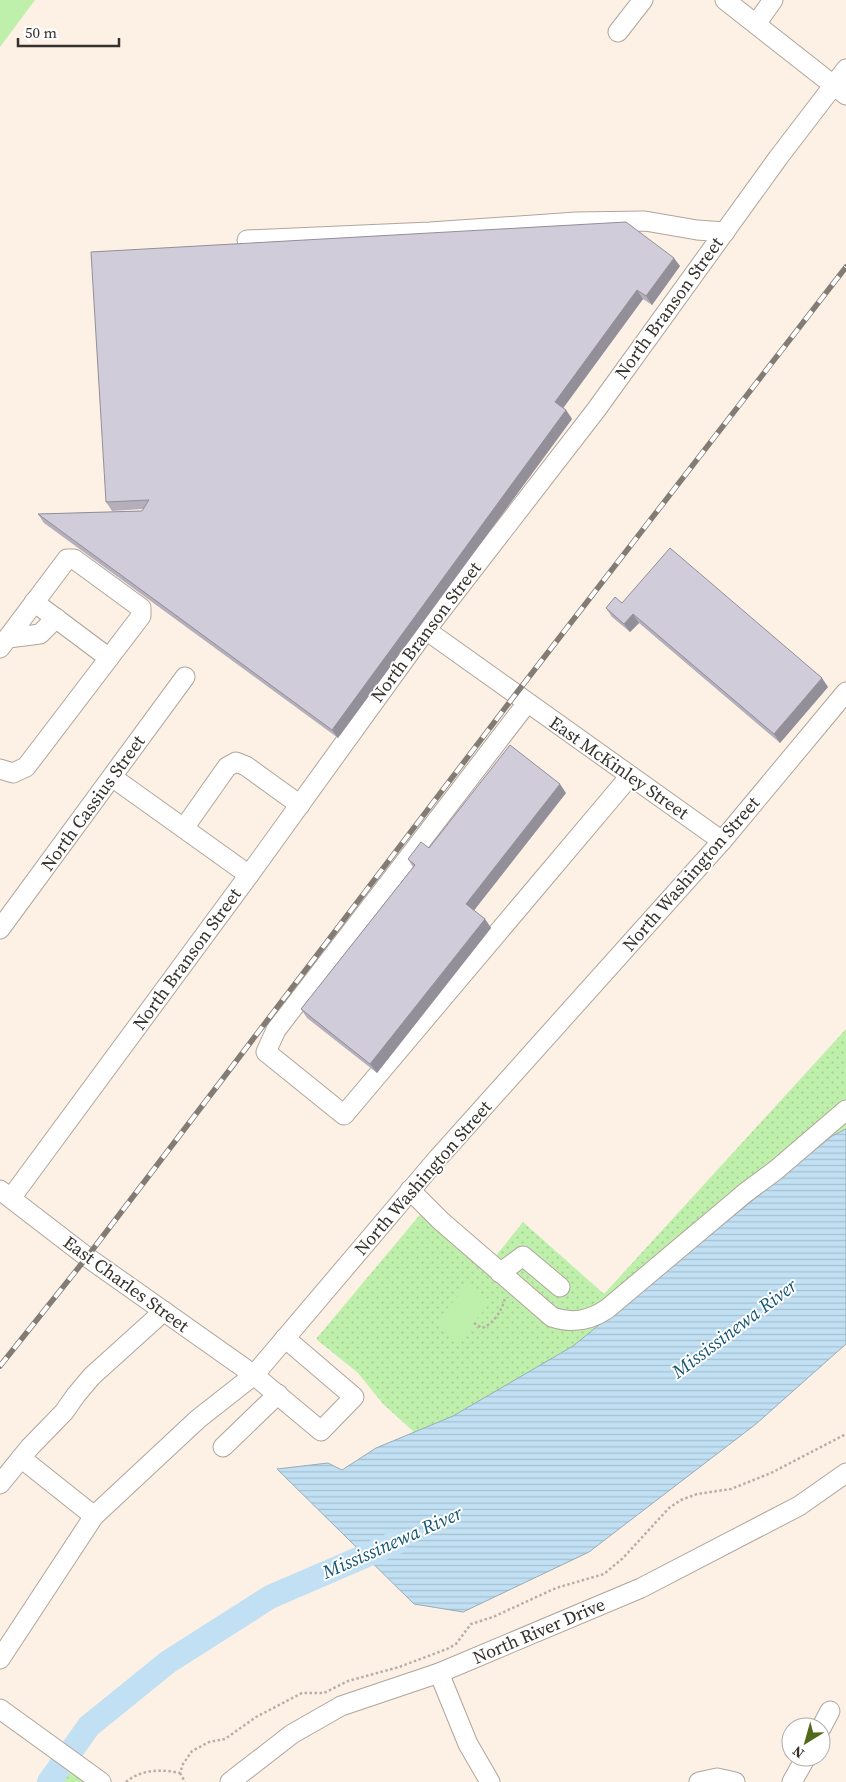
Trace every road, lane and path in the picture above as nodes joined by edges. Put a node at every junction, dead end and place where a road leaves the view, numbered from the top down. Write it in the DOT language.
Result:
graph roads {
  1 [pos="643,0"];
  2 [pos="725,0"];
  3 [pos="773,0"];
  4 [pos="756,24"];
  5 [pos="618,32"];
  6 [pos="846,69"];
  7 [pos="840,90"];
  8 [pos="724,232"];
  9 [pos="247,240"];
  10 [pos="34,602"];
  11 [pos="56,618"];
  12 [pos="426,630"];
  13 [pos="4,643"];
  14 [pos="109,658"];
  15 [pos="185,677"];
  16 [pos="846,692"];
  17 [pos="521,699"];
  18 [pos="0,769"];
  19 [pos="630,776"];
  20 [pos="112,777"];
  21 [pos="300,805"];
  22 [pos="184,828"];
  23 [pos="722,841"];
  24 [pos="249,875"];
  25 [pos="0,929"];
  26 [pos="846,1110"];
  27 [pos="410,1190"];
  28 [pos="5,1194"];
  29 [pos="504,1276"];
  30 [pos="560,1287"];
  31 [pos="164,1311"];
  32 [pos="474,1323"];
  33 [pos="286,1338"];
  34 [pos="254,1375"];
  35 [pos="278,1394"];
  36 [pos="846,1434"];
  37 [pos="222,1447"];
  38 [pos="21,1458"];
  39 [pos="846,1474"];
  40 [pos="0,1484"];
  41 [pos="94,1516"];
  42 [pos="0,1659"];
  43 [pos="439,1673"];
  44 [pos="0,1709"];
  45 [pos="830,1711"];
  46 [pos="827,1717"];
  47 [pos="800,1767"];
  48 [pos="180,1773"];
  49 [pos="101,1782"];
  50 [pos="126,1782"];
  51 [pos="185,1782"];
  52 [pos="230,1782"];
  53 [pos="490,1782"];
  54 [pos="700,1782"];
  55 [pos="735,1782"];
  56 [pos="792,1782"];
  1 -- 5 [label="street"];
  2 -- 4 [label="street"];
  3 -- 4 [label="street"];
  4 -- 7 [label="street"];
  6 -- 7 [label="street, North Branson Street"];
  7 -- 8 [label="street, North Branson Street"];
  8 -- 9 [label="street"];
  8 -- 12 [label="street, North Branson Street"];
  10 -- 11 [label="street"];
  10 -- 13 [label="street"];
  10 -- 14 [label="street"];
  11 -- 13 [label="street"];
  11 -- 14 [label="street"];
  12 -- 17 [label="street, East McKinley Street"];
  12 -- 21 [label="street, North Branson Street"];
  14 -- 18 [label="street"];
  15 -- 20 [label="street, North Cassius Street"];
  16 -- 23 [label="street, North Washington Street"];
  17 -- 19 [label="street, East McKinley Street"];
  17 -- 19 [label="street"];
  19 -- 23 [label="street, East McKinley Street"];
  20 -- 22 [label="street"];
  20 -- 25 [label="street, North Cassius Street"];
  21 -- 22 [label="street"];
  21 -- 24 [label="street, North Branson Street"];
  22 -- 24 [label="street"];
  23 -- 27 [label="street, North Washington Street"];
  24 -- 28 [label="street, North Branson Street"];
  26 -- 29 [label="street"];
  27 -- 29 [label="street"];
  27 -- 33 [label="street, North Washington Street"];
  28 -- 31 [label="street, East Charles Street"];
  29 -- 30 [label="street"];
  29 -- 32 [label="path"];
  31 -- 34 [label="street, East Charles Street"];
  31 -- 38 [label="street"];
  33 -- 34 [label="street, North Washington Street"];
  33 -- 35 [label="street, East Charles Street"];
  34 -- 35 [label="street, East Charles Street"];
  34 -- 41 [label="street, North Washington Street"];
  35 -- 37 [label="street"];
  36 -- 48 [label="path"];
  38 -- 40 [label="street"];
  38 -- 41 [label="street"];
  39 -- 43 [label="street, North River Drive"];
  41 -- 42 [label="street, North Washington Street"];
  43 -- 52 [label="street, North River Drive"];
  43 -- 53 [label="street"];
  44 -- 49 [label="street"];
  45 -- 46 [label="street"];
  47 -- 56 [label="street"];
  48 -- 50 [label="path"];
  48 -- 51 [label="path"];
  54 -- 55 [label="street"];
}
